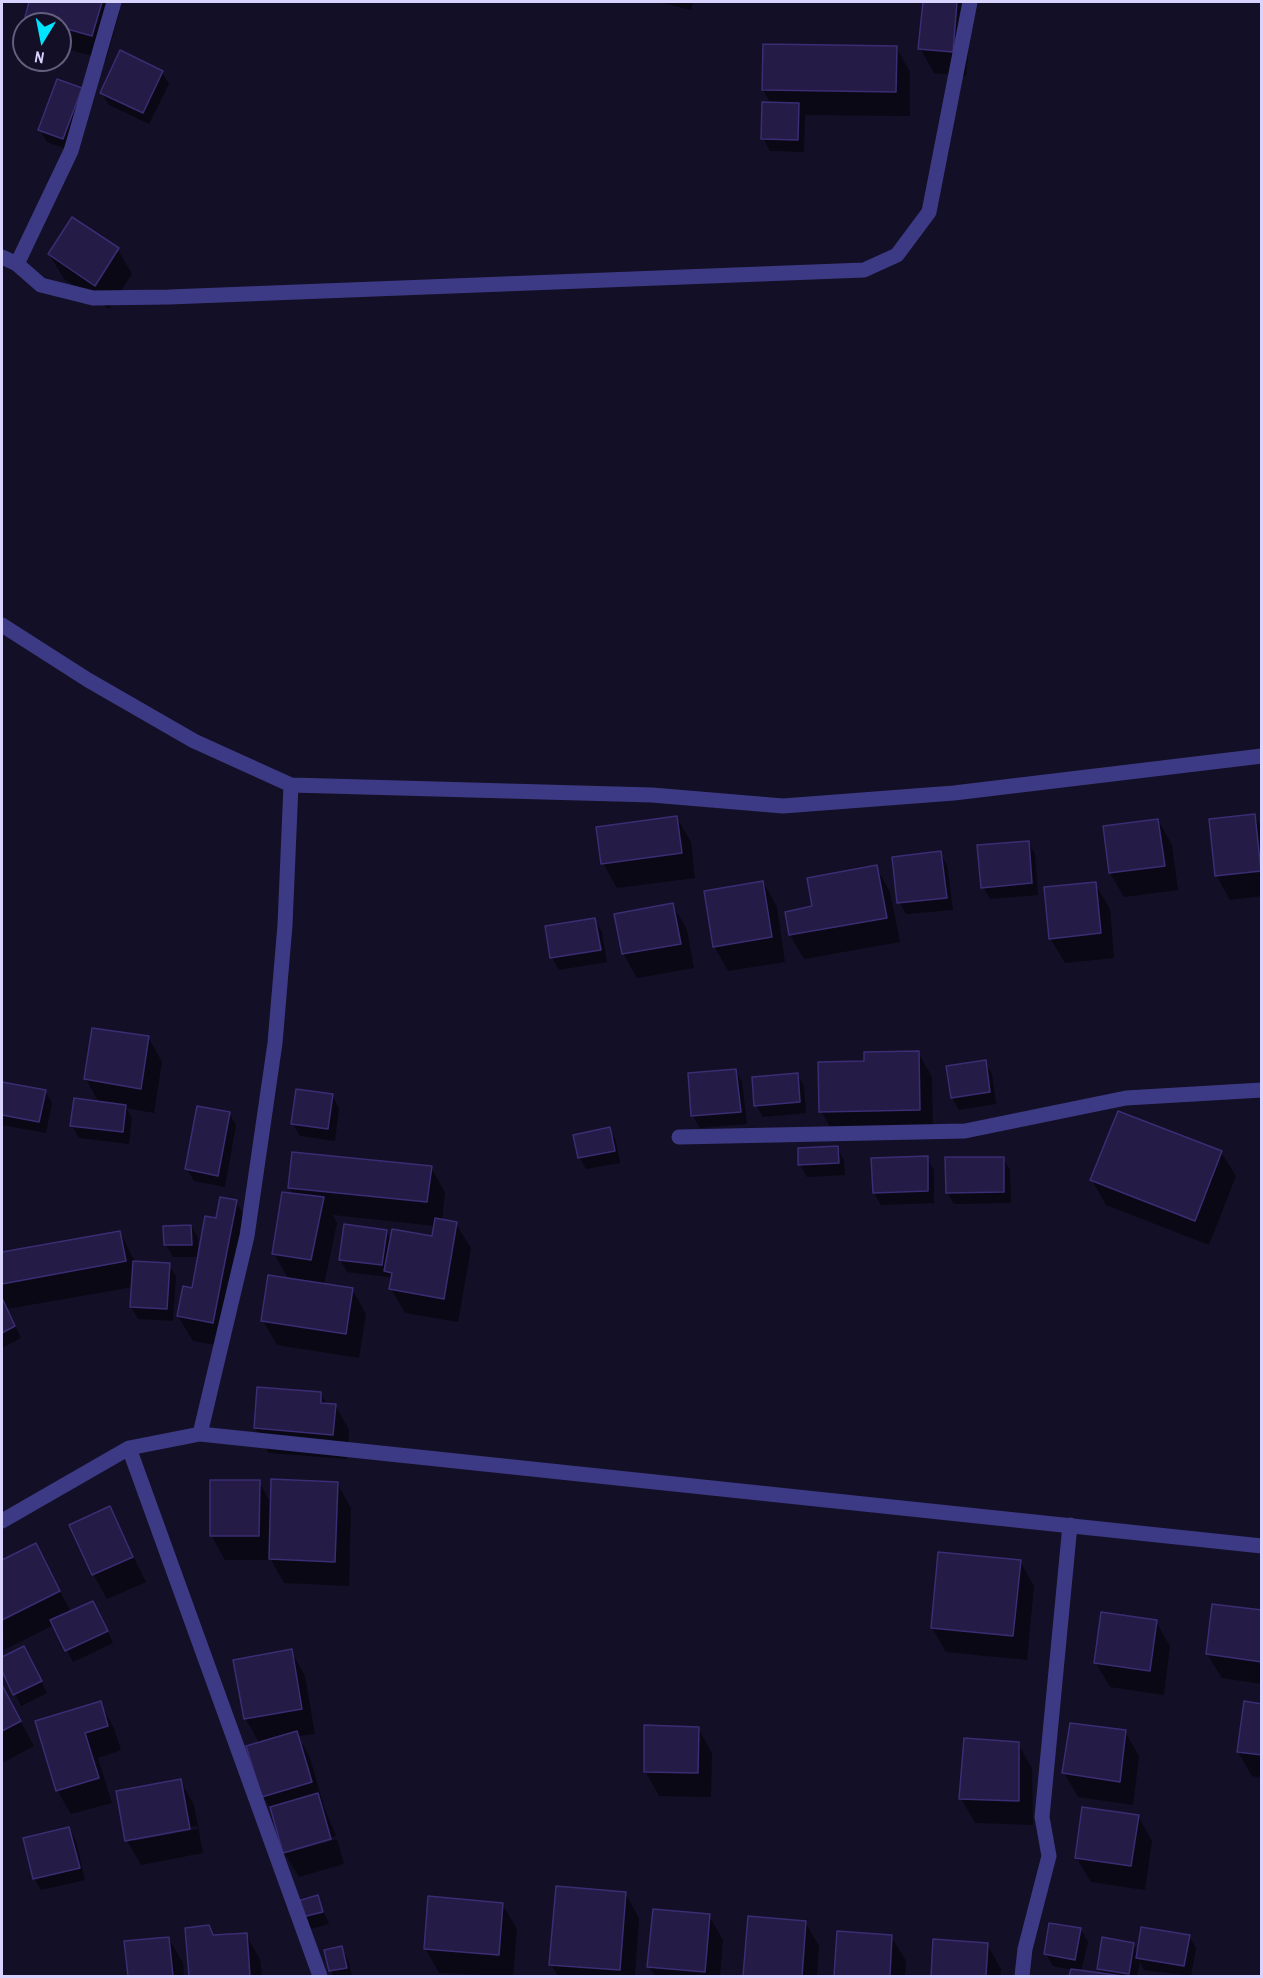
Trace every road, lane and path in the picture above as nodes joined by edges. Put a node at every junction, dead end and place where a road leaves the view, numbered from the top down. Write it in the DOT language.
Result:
graph roads {
  1 [pos="114,2"];
  2 [pos="970,2"];
  3 [pos="2,257"];
  4 [pos="17,264"];
  5 [pos="2,625"];
  6 [pos="1262,756"];
  7 [pos="291,785"];
  8 [pos="1262,1090"];
  9 [pos="679,1137"];
  10 [pos="200,1434"];
  11 [pos="129,1448"];
  12 [pos="2,1521"];
  13 [pos="1070,1526"];
  14 [pos="1262,1546"];
  15 [pos="320,1977"];
  16 [pos="1022,1977"];
  1 -- 4 [label="street"];
  2 -- 4 [label="street"];
  3 -- 4 [label="street"];
  5 -- 7 [label="street"];
  6 -- 7 [label="street"];
  7 -- 10 [label="street"];
  8 -- 9 [label="street"];
  10 -- 11 [label="street"];
  10 -- 13 [label="street"];
  11 -- 12 [label="street"];
  11 -- 15 [label="street"];
  13 -- 14 [label="street"];
  13 -- 16 [label="street"];
}
